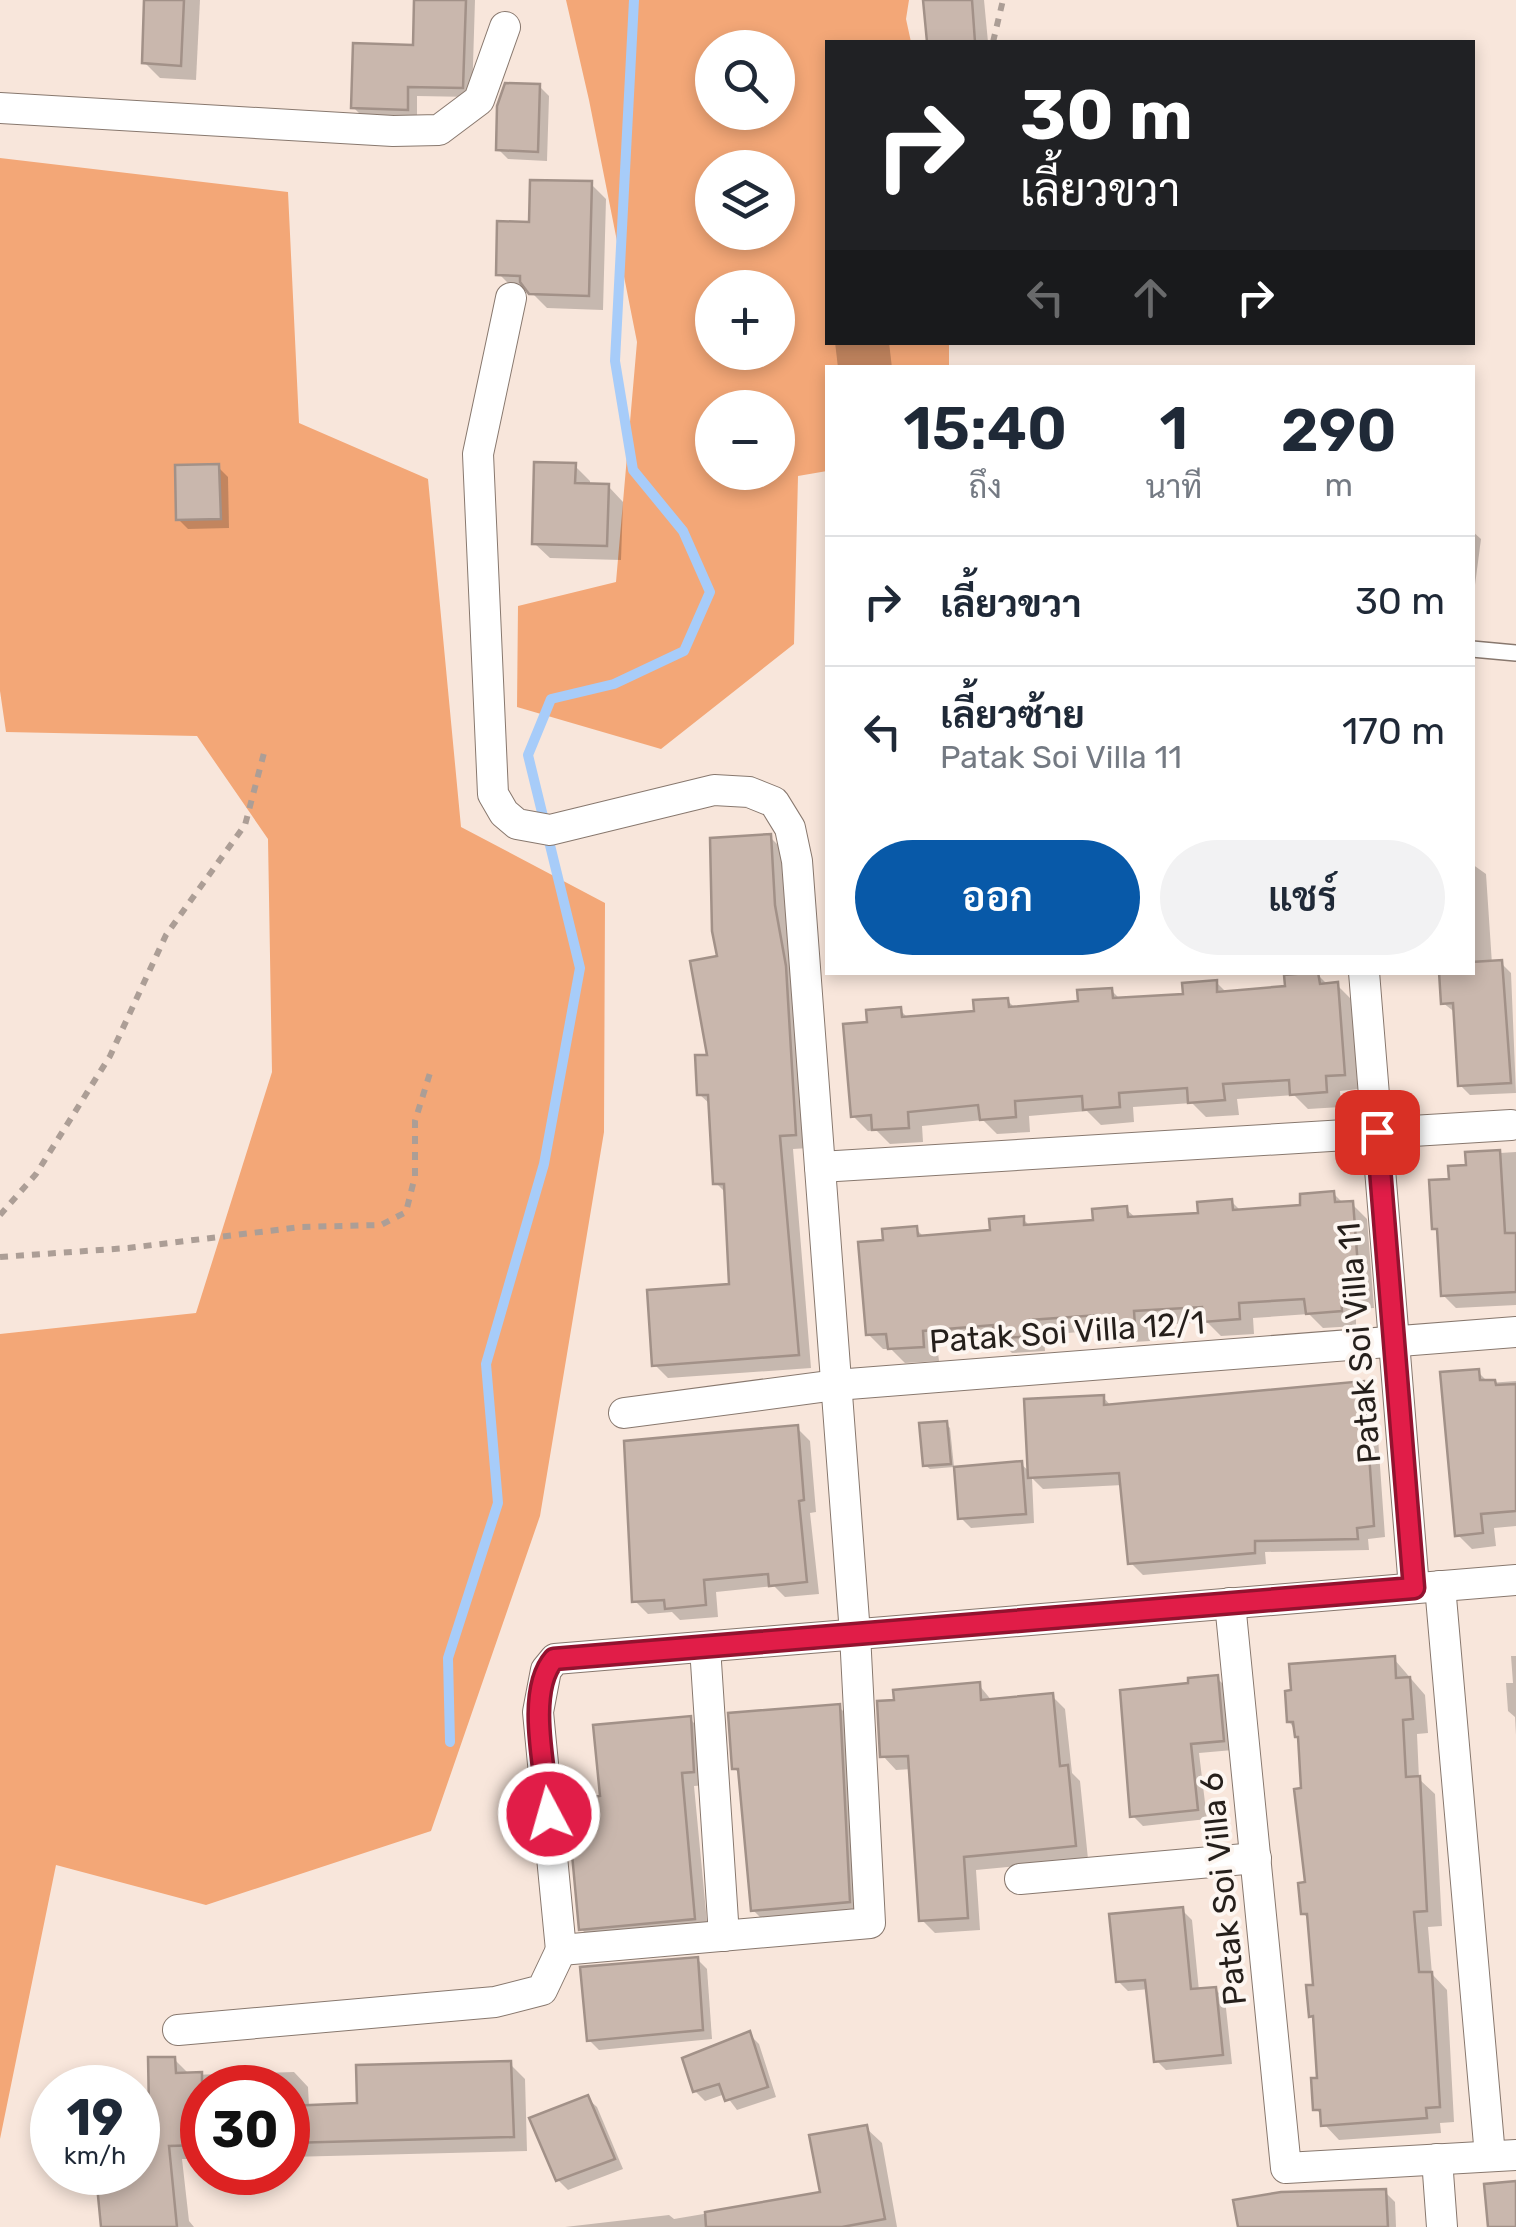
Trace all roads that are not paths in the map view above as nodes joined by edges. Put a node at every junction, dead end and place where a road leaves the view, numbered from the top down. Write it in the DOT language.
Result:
graph roads {
  1 [pos="504,28"];
  2 [pos="0,108"];
  3 [pos="511,298"];
  4 [pos="1475,649"];
  5 [pos="1516,653"];
  6 [pos="816,949"];
  7 [pos="1364,975"];
  8 [pos="1510,1125"];
  9 [pos="1377,1132"];
  10 [pos="820,1167"];
  11 [pos="1516,1332"];
  12 [pos="1394,1342"];
  13 [pos="836,1385"];
  14 [pos="624,1413"];
  15 [pos="1516,1580"];
  16 [pos="1427,1587"];
  17 [pos="1230,1604"];
  18 [pos="855,1634"];
  19 [pos="705,1646"];
  20 [pos="1256,1858"];
  21 [pos="1020,1880"];
  22 [pos="724,1936"];
  23 [pos="561,1950"];
  24 [pos="178,2030"];
  25 [pos="1503,2156"];
  26 [pos="1437,2159"];
  27 [pos="1442,2227"];
  1 -- 2 [label="street"];
  3 -- 6 [label="street"];
  4 -- 5 [label="lane"];
  6 -- 10 [label="street"];
  7 -- 9 [label="street, Patak Soi Villa 11"];
  8 -- 9 [label="street"];
  9 -- 10 [label="street"];
  9 -- 12 [label="street, Patak Soi Villa 11"];
  10 -- 13 [label="street"];
  11 -- 12 [label="street, Patak Soi Villa 12/1"];
  12 -- 13 [label="street, Patak Soi Villa 12/1"];
  12 -- 16 [label="street, Patak Soi Villa 11"];
  13 -- 14 [label="street, Patak Soi Villa 12/1"];
  13 -- 18 [label="street"];
  15 -- 16 [label="street"];
  16 -- 17 [label="street"];
  16 -- 25 [label="street, Patak Soi Villa 11"];
  17 -- 18 [label="street"];
  17 -- 20 [label="street, Patak Soi Villa 6"];
  18 -- 19 [label="street"];
  18 -- 22 [label="street"];
  19 -- 22 [label="street"];
  19 -- 23 [label="street"];
  20 -- 21 [label="street"];
  20 -- 26 [label="street, Patak Soi Villa 6"];
  22 -- 23 [label="street"];
  23 -- 24 [label="street"];
  25 -- 26 [label="street"];
  26 -- 27 [label="street"];
}
